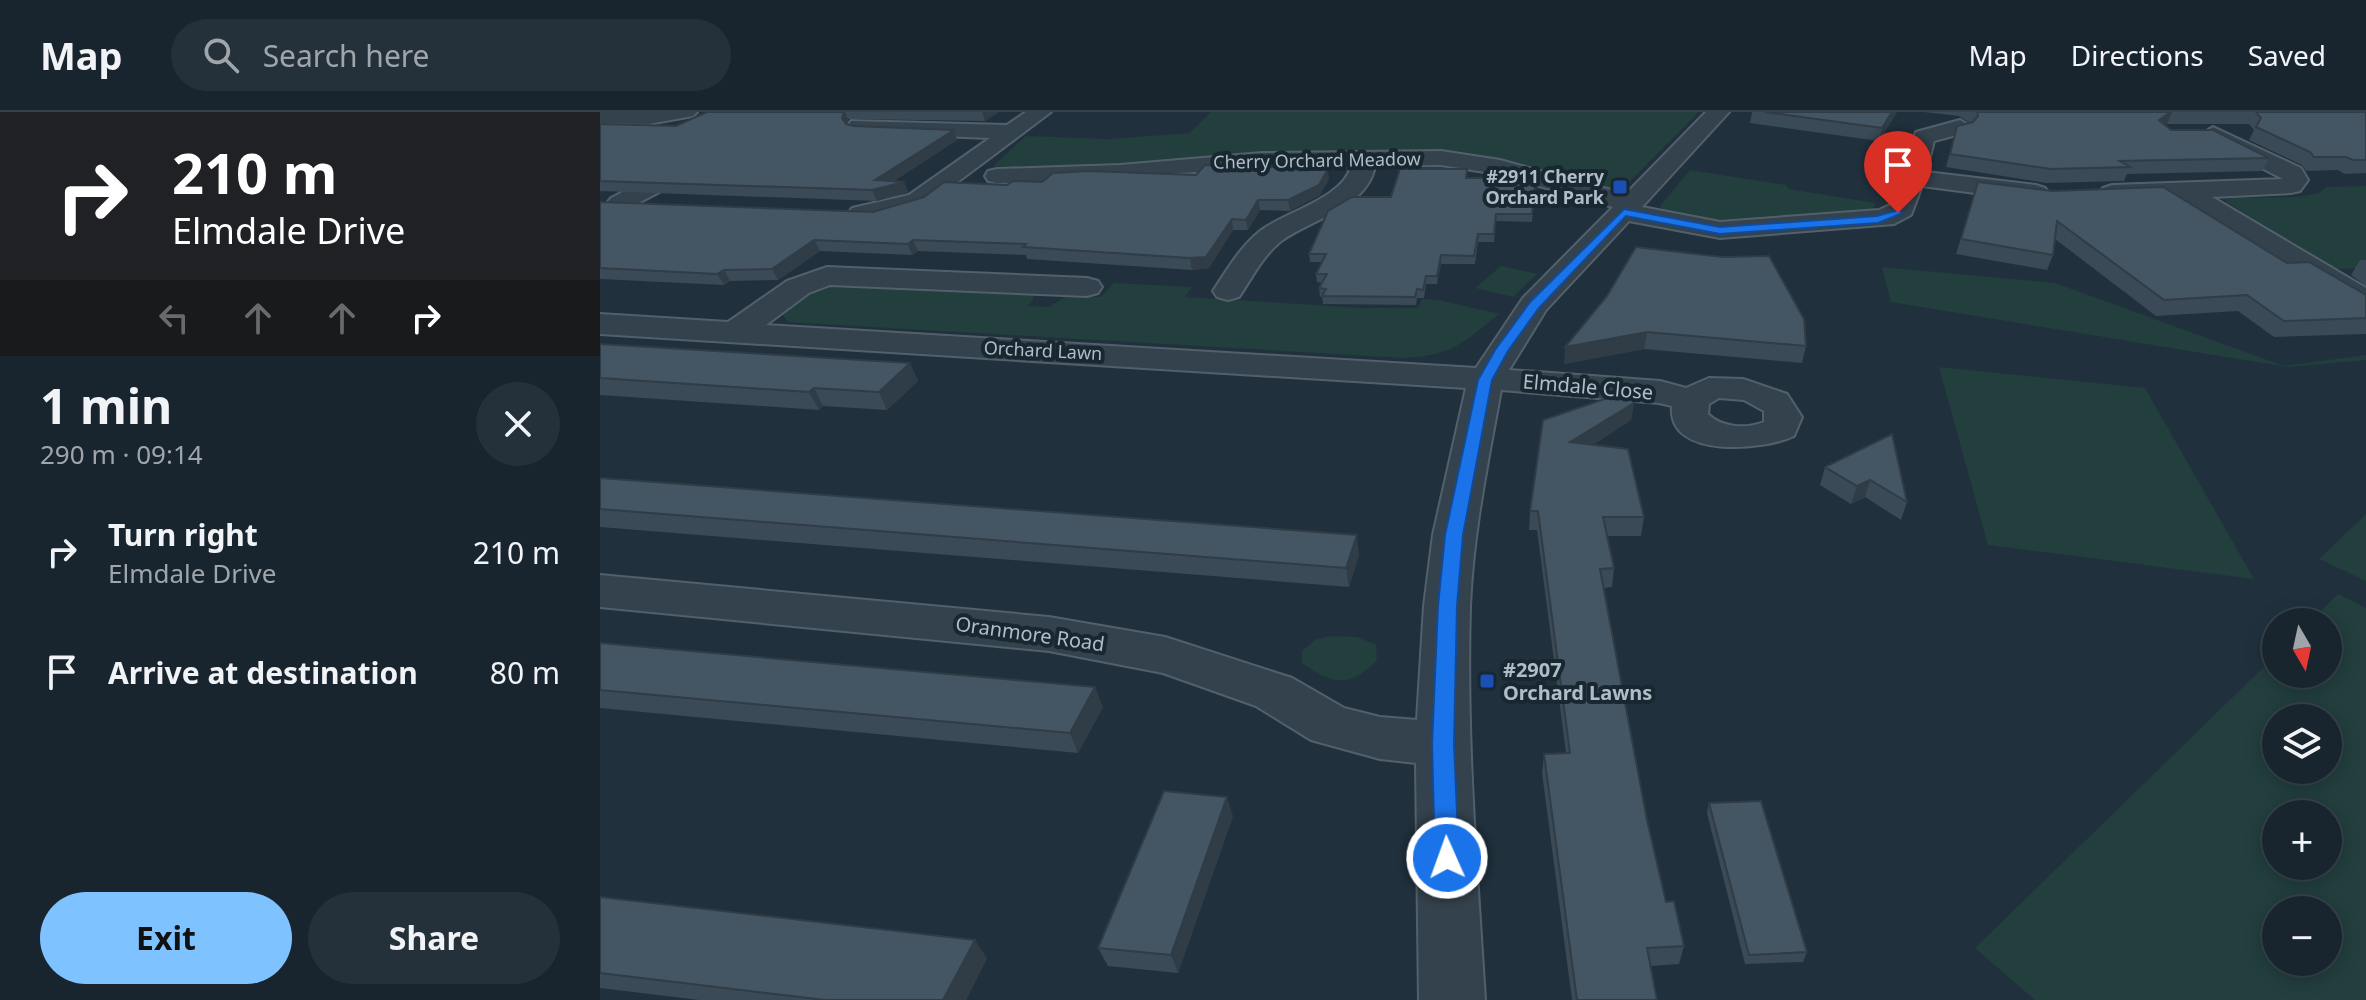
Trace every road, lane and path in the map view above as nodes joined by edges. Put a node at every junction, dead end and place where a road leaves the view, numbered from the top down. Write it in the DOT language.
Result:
graph roads {
  1 [pos="686,112"];
  2 [pos="1040,112"];
  3 [pos="1718,112"];
  4 [pos="600,117"];
  5 [pos="859,126"];
  6 [pos="1960,127"];
  7 [pos="1012,132"];
  8 [pos="2247,132"];
  9 [pos="1364,161"];
  10 [pos="600,176"];
  11 [pos="997,176"];
  12 [pos="1911,177"];
  13 [pos="2185,192"];
  14 [pos="2061,194"];
  15 [pos="2092,194"];
  16 [pos="610,203"];
  17 [pos="665,205"];
  18 [pos="1628,208"];
  19 [pos="830,212"];
  20 [pos="1087,287"];
  21 [pos="1228,291"];
  22 [pos="2366,301"];
  23 [pos="600,324"];
  24 [pos="735,332"];
  25 [pos="1485,380"];
  26 [pos="1691,400"];
  27 [pos="600,591"];
  28 [pos="1443,744"];
  29 [pos="1452,1000"];
  1 -- 4 [label="street"];
  2 -- 7 [label="street"];
  3 -- 18 [label="street"];
  5 -- 7 [label="street"];
  6 -- 12 [label="street, Cherry Orchard Meadow"];
  7 -- 19 [label="street"];
  8 -- 13 [label="street"];
  9 -- 11 [label="street, Cherry Orchard Meadow"];
  9 -- 18 [label="street, Cherry Orchard Meadow"];
  9 -- 21 [label="street"];
  10 -- 16 [label="street"];
  12 -- 14 [label="street"];
  12 -- 18 [label="street, Cherry Orchard Meadow"];
  13 -- 15 [label="street"];
  13 -- 22 [label="street"];
  16 -- 17 [label="street"];
  18 -- 25 [label="street"];
  20 -- 24 [label="street"];
  23 -- 24 [label="street, Orchard Lawn"];
  24 -- 25 [label="street, Orchard Lawn"];
  25 -- 26 [label="street, Elmdale Close"];
  25 -- 28 [label="street"];
  27 -- 28 [label="street, Oranmore Road"];
  28 -- 29 [label="street"];
}
